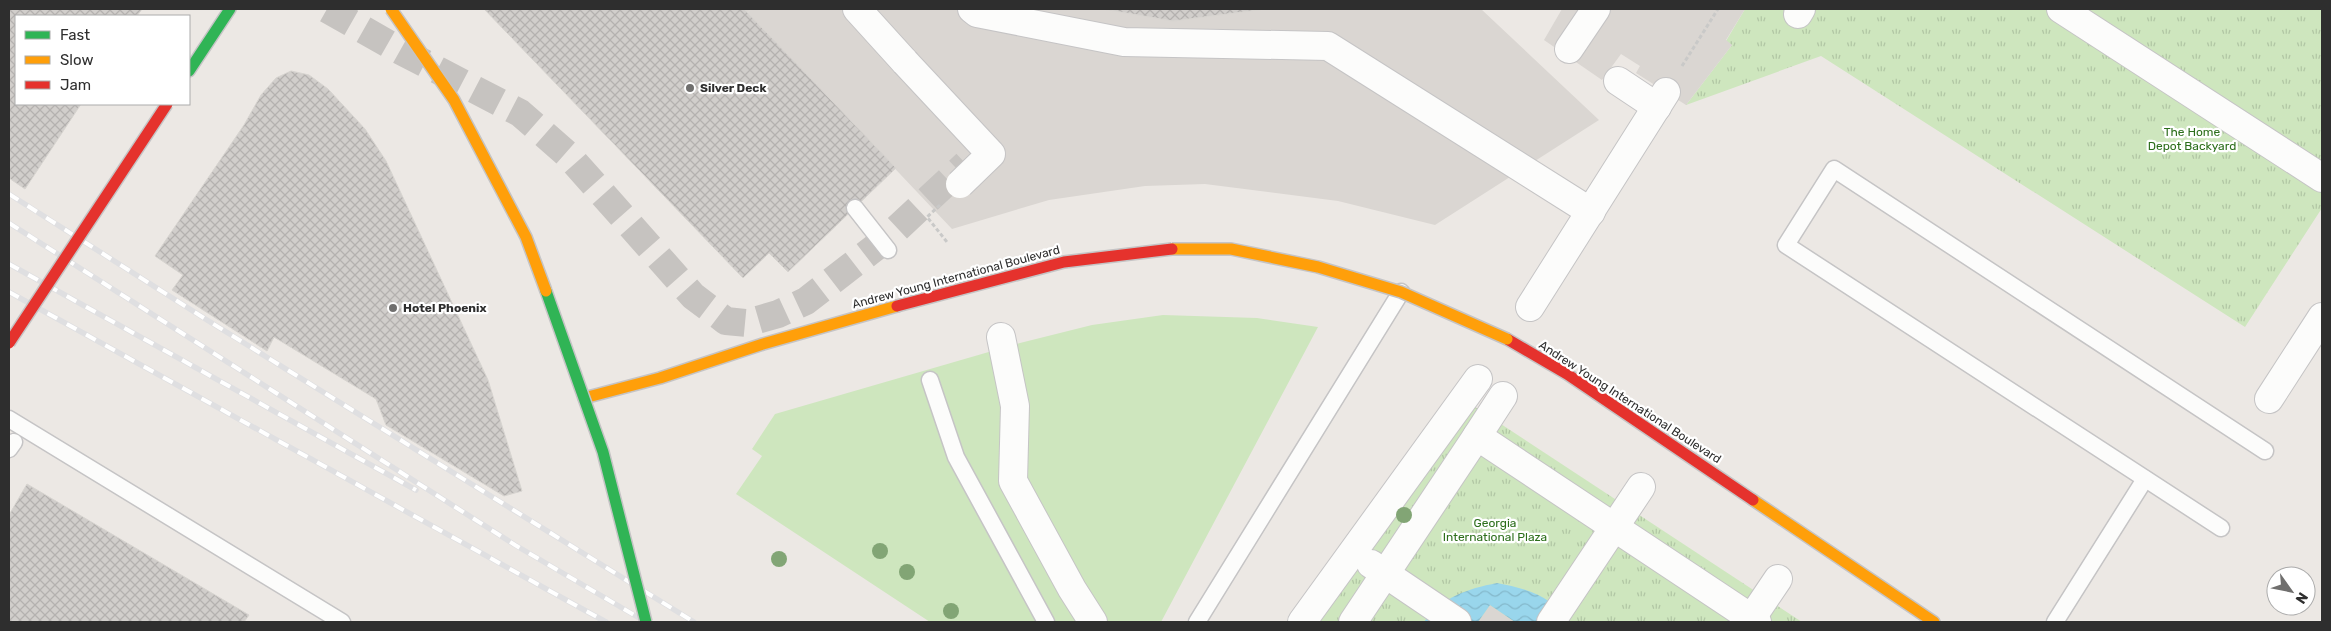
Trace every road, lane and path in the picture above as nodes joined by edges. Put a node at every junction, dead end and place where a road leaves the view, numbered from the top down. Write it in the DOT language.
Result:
graph roads {
  1 [pos="230,9"];
  2 [pos="391,9"];
  3 [pos="857,9"];
  4 [pos="972,9"];
  5 [pos="1596,9"];
  6 [pos="1718,9"];
  7 [pos="2061,9"];
  8 [pos="1569,49"];
  9 [pos="190,69"];
  10 [pos="1618,81"];
  11 [pos="1661,100"];
  12 [pos="166,105"];
  13 [pos="2322,178"];
  14 [pos="960,184"];
  15 [pos="855,208"];
  16 [pos="1591,212"];
  17 [pos="927,217"];
  18 [pos="947,242"];
  19 [pos="888,250"];
  20 [pos="1401,292"];
  21 [pos="1530,308"];
  22 [pos="2322,317"];
  23 [pos="1001,337"];
  24 [pos="9,343"];
  25 [pos="1478,379"];
  26 [pos="930,380"];
  27 [pos="1503,396"];
  28 [pos="584,398"];
  29 [pos="2269,399"];
  30 [pos="9,419"];
  31 [pos="1477,436"];
  32 [pos="2265,452"];
  33 [pos="2145,479"];
  34 [pos="1640,487"];
  35 [pos="1614,527"];
  36 [pos="2221,528"];
  37 [pos="1353,552"];
  38 [pos="1778,579"];
  39 [pos="1753,621"];
  40 [pos="342,622"];
  41 [pos="646,622"];
  42 [pos="1046,622"];
  43 [pos="1092,622"];
  44 [pos="1197,622"];
  45 [pos="1302,622"];
  46 [pos="1353,622"];
  47 [pos="1457,622"];
  48 [pos="1551,622"];
  49 [pos="1934,622"];
  50 [pos="2055,622"];
  1 -- 9 [label="street"];
  2 -- 28 [label="street, bridge"];
  3 -- 14 [label="street, bridge"];
  4 -- 16 [label="street"];
  5 -- 8 [label="street"];
  6 -- 11 [label="path"];
  7 -- 13 [label="street"];
  10 -- 11 [label="street"];
  11 -- 16 [label="street"];
  12 -- 24 [label="street, bridge"];
  15 -- 19 [label="lane"];
  16 -- 21 [label="street"];
  17 -- 18 [label="path"];
  20 -- 28 [label="street, Andrew Young International Boulevard, bridge"];
  20 -- 44 [label="lane"];
  20 -- 49 [label="street, Andrew Young International Boulevard, bridge"];
  22 -- 29 [label="street"];
  23 -- 43 [label="street"];
  25 -- 37 [label="street"];
  26 -- 42 [label="lane"];
  27 -- 31 [label="street"];
  28 -- 41 [label="street, bridge"];
  30 -- 40 [label="lane"];
  31 -- 35 [label="street"];
  31 -- 46 [label="street"];
  32 -- 33 [label="lane"];
  33 -- 36 [label="lane"];
  33 -- 50 [label="lane"];
  34 -- 35 [label="street"];
  35 -- 39 [label="street"];
  35 -- 48 [label="street"];
  37 -- 45 [label="street"];
  37 -- 47 [label="street"];
  38 -- 39 [label="street"];
}
